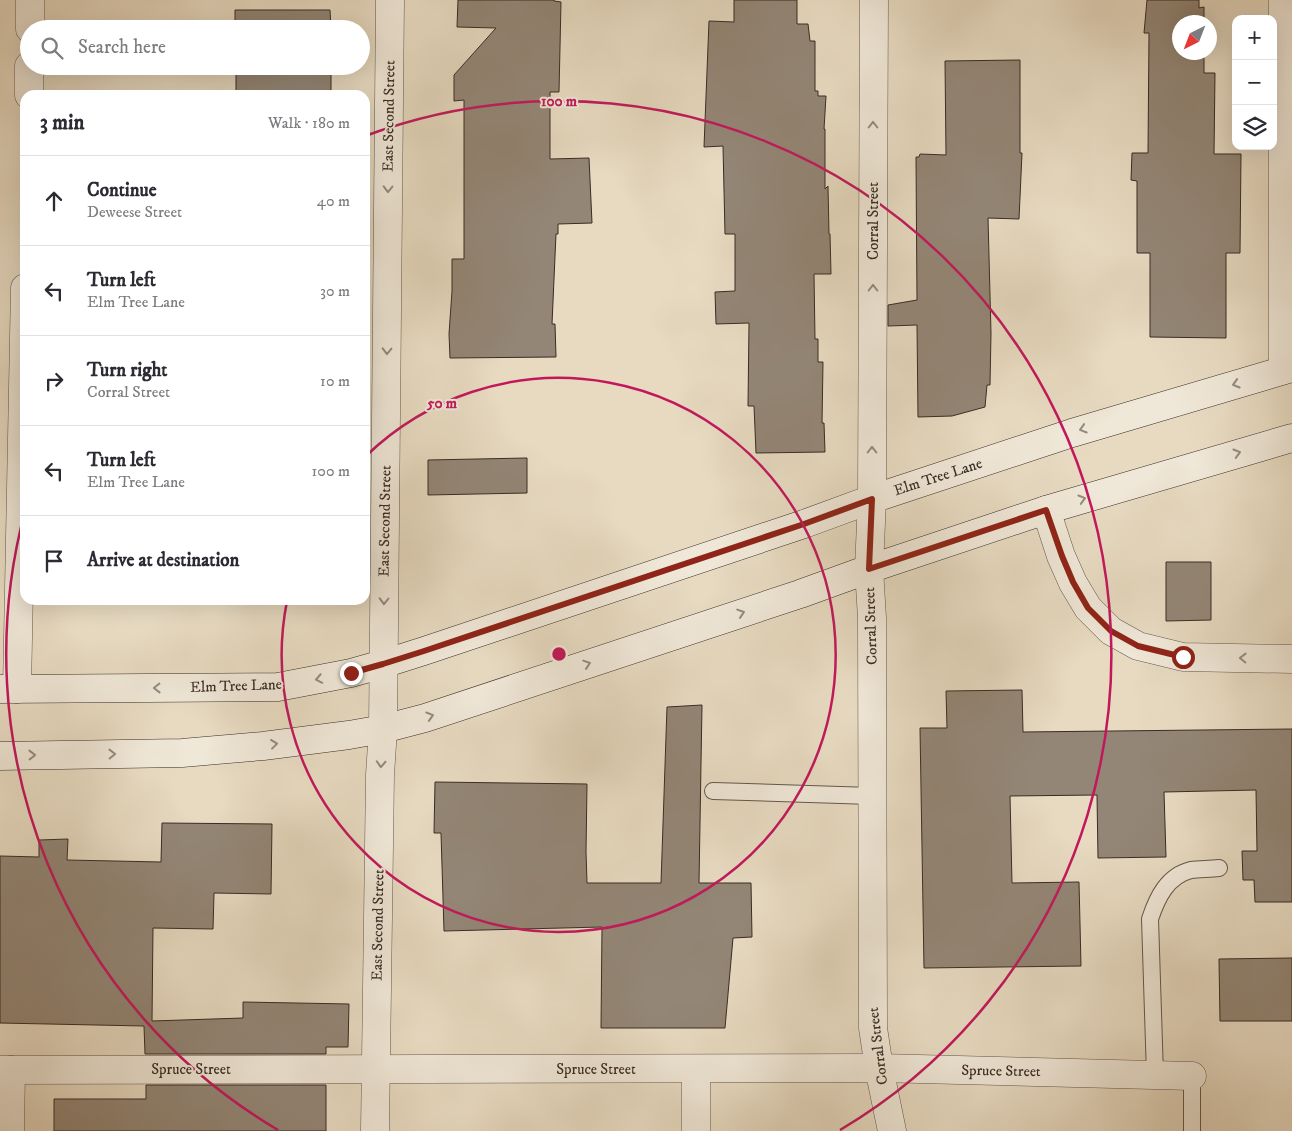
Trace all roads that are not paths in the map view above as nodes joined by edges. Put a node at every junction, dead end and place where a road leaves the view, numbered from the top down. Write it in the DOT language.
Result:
graph roads {
  1 [pos="30,0"];
  2 [pos="390,0"];
  3 [pos="874,0"];
  4 [pos="1283,0"];
  5 [pos="30,20"];
  6 [pos="29,75"];
  7 [pos="29,90"];
  8 [pos="1287,369"];
  9 [pos="20,413"];
  10 [pos="1292,438"];
  11 [pos="872,499"];
  12 [pos="1046,510"];
  13 [pos="869,569"];
  14 [pos="1292,659"];
  15 [pos="383,664"];
  16 [pos="9,689"];
  17 [pos="383,729"];
  18 [pos="0,756"];
  19 [pos="713,791"];
  20 [pos="872,796"];
  21 [pos="1219,868"];
  22 [pos="696,1068"];
  23 [pos="879,1068"];
  24 [pos="5,1070"];
  25 [pos="375,1070"];
  26 [pos="1155,1074"];
  27 [pos="1192,1076"];
  28 [pos="10,1131"];
  29 [pos="375,1131"];
  30 [pos="696,1131"];
  31 [pos="892,1131"];
  32 [pos="1192,1131"];
  1 -- 5 [label="street"];
  2 -- 15 [label="street, East Second Street, one-way"];
  11 -- 3 [label="street, Corral Street, one-way"];
  4 -- 8 [label="street"];
  6 -- 7 [label="street"];
  8 -- 11 [label="street, Elm Tree Lane, one-way"];
  9 -- 16 [label="street"];
  12 -- 10 [label="street, one-way"];
  11 -- 13 [label="street, Corral Street"];
  11 -- 15 [label="street, Elm Tree Lane"];
  12 -- 13 [label="street"];
  14 -- 12 [label="street, one-way"];
  17 -- 13 [label="street, one-way"];
  13 -- 20 [label="street, Corral Street"];
  15 -- 16 [label="street, Elm Tree Lane, one-way"];
  15 -- 17 [label="street, East Second Street"];
  18 -- 17 [label="street, one-way"];
  17 -- 25 [label="street, East Second Street, one-way"];
  19 -- 20 [label="lane"];
  20 -- 23 [label="street, Corral Street"];
  21 -- 26 [label="lane"];
  22 -- 23 [label="street, Spruce Street"];
  22 -- 25 [label="street, Spruce Street"];
  22 -- 30 [label="street"];
  23 -- 26 [label="street, Spruce Street"];
  23 -- 31 [label="street, Corral Street"];
  24 -- 25 [label="street, Spruce Street"];
  24 -- 28 [label="street"];
  25 -- 29 [label="street, East Second Street"];
  26 -- 27 [label="street, Spruce Street"];
  27 -- 32 [label="lane"];
}
